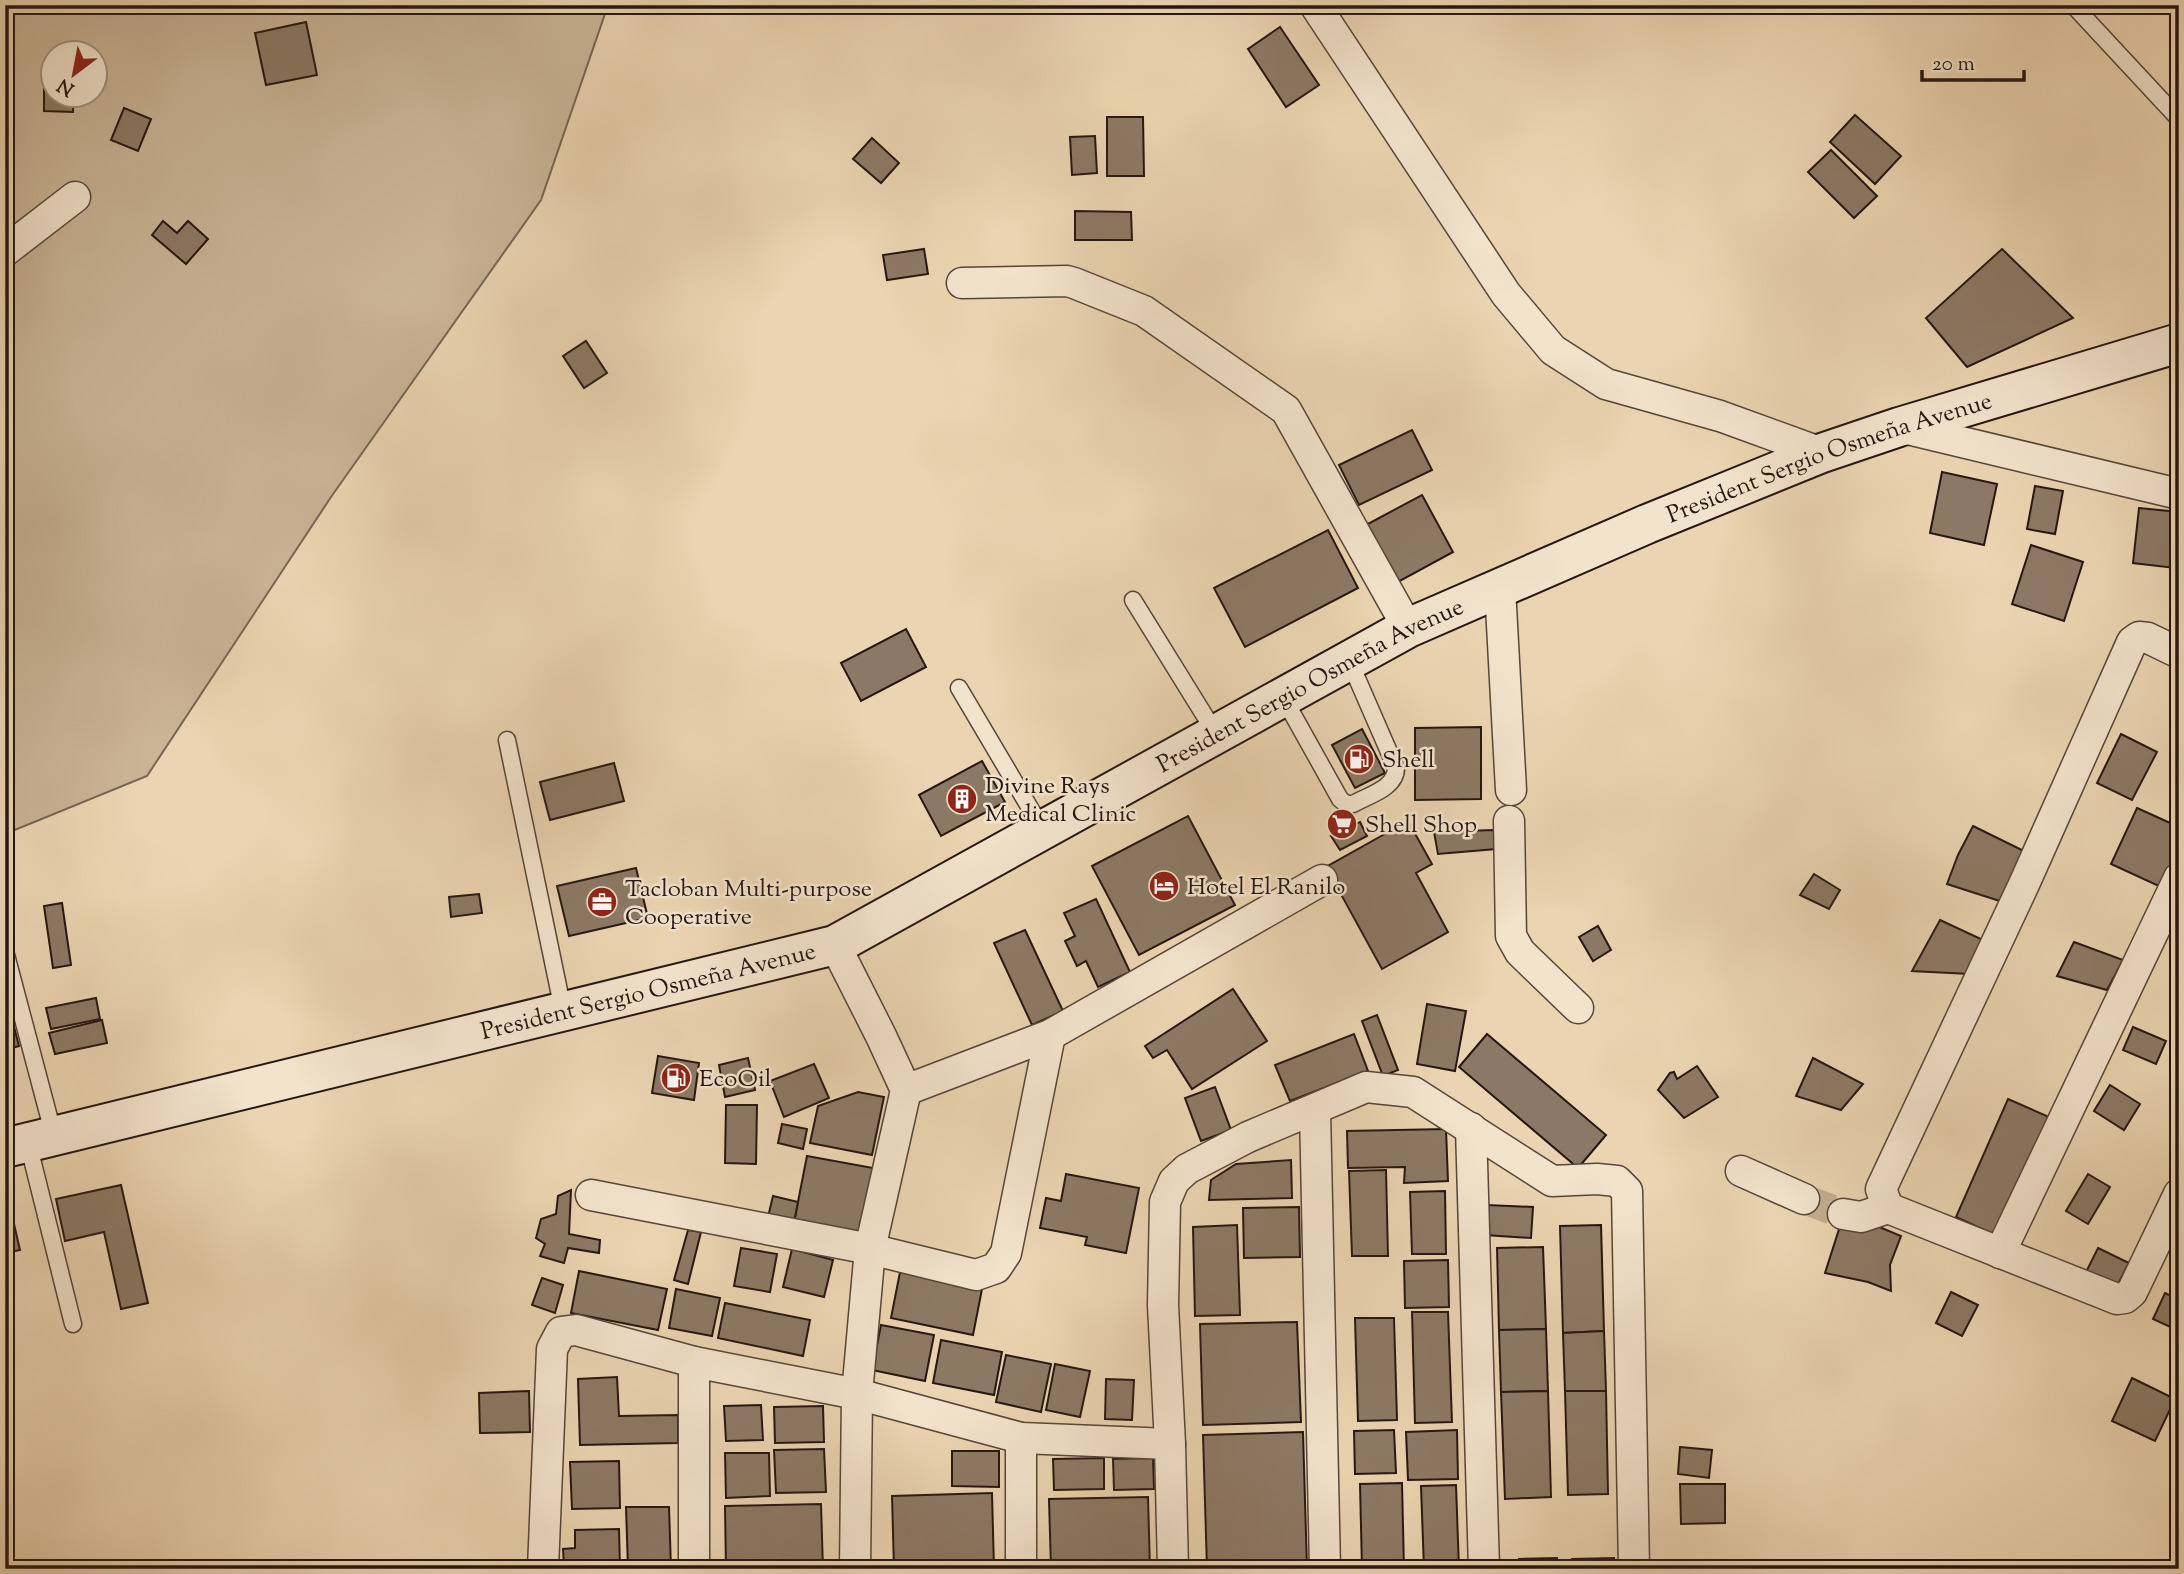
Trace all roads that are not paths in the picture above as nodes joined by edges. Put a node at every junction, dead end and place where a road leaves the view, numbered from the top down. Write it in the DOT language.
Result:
graph roads {
  1 [pos="1315,5"];
  2 [pos="2073,5"];
  3 [pos="2179,119"];
  4 [pos="75,197"];
  5 [pos="5,251"];
  6 [pos="962,283"];
  7 [pos="2179,344"];
  8 [pos="1899,427"];
  9 [pos="1822,453"];
  10 [pos="2179,494"];
  11 [pos="1500,588"];
  12 [pos="1133,600"];
  13 [pos="1408,628"];
  14 [pos="2179,653"];
  15 [pos="1349,660"];
  16 [pos="959,688"];
  17 [pos="1283,697"];
  18 [pos="1216,734"];
  19 [pos="507,740"];
  20 [pos="1511,790"];
  21 [pos="1509,821"];
  22 [pos="1043,830"];
  23 [pos="2179,878"];
  24 [pos="1322,880"];
  25 [pos="835,945"];
  26 [pos="5,951"];
  27 [pos="1578,1008"];
  28 [pos="563,1010"];
  29 [pos="1049,1035"];
  30 [pos="905,1090"];
  31 [pos="1315,1111"];
  32 [pos="1471,1128"];
  33 [pos="29,1142"];
  34 [pos="1741,1171"];
  35 [pos="2179,1194"];
  36 [pos="591,1195"];
  37 [pos="1804,1199"];
  38 [pos="1888,1208"];
  39 [pos="1843,1214"];
  40 [pos="870,1249"];
  41 [pos="2000,1253"];
  42 [pos="73,1324"];
  43 [pos="694,1362"];
  44 [pos="858,1394"];
  45 [pos="1021,1438"];
  46 [pos="1170,1444"];
  47 [pos="543,1569"];
  48 [pos="694,1569"];
  49 [pos="855,1569"];
  50 [pos="1021,1569"];
  51 [pos="1172,1569"];
  52 [pos="1325,1569"];
  53 [pos="1483,1569"];
  54 [pos="1634,1569"];
  1 -- 9 [label="street"];
  2 -- 3 [label="lane"];
  4 -- 5 [label="street"];
  6 -- 13 [label="street"];
  7 -- 8 [label="main road, President Sergio Osmeña Avenue"];
  8 -- 9 [label="main road, President Sergio Osmeña Avenue"];
  8 -- 10 [label="street"];
  9 -- 11 [label="main road, President Sergio Osmeña Avenue"];
  11 -- 13 [label="main road, President Sergio Osmeña Avenue"];
  11 -- 20 [label="street"];
  12 -- 18 [label="lane"];
  13 -- 15 [label="main road, President Sergio Osmeña Avenue"];
  14 -- 38 [label="street"];
  15 -- 17 [label="main road, President Sergio Osmeña Avenue"];
  15 -- 17 [label="lane"];
  16 -- 22 [label="lane"];
  17 -- 18 [label="main road, President Sergio Osmeña Avenue"];
  18 -- 22 [label="main road, President Sergio Osmeña Avenue"];
  19 -- 28 [label="lane"];
  21 -- 27 [label="street"];
  22 -- 25 [label="main road, President Sergio Osmeña Avenue"];
  23 -- 41 [label="street"];
  24 -- 29 [label="street"];
  25 -- 28 [label="main road, President Sergio Osmeña Avenue"];
  25 -- 30 [label="street"];
  26 -- 33 [label="lane"];
  28 -- 33 [label="main road, President Sergio Osmeña Avenue"];
  29 -- 30 [label="street"];
  29 -- 40 [label="street"];
  30 -- 40 [label="street"];
  31 -- 32 [label="street"];
  31 -- 46 [label="street"];
  31 -- 52 [label="street"];
  32 -- 53 [label="street"];
  32 -- 54 [label="street"];
  33 -- 42 [label="lane"];
  34 -- 37 [label="street"];
  35 -- 41 [label="street"];
  36 -- 40 [label="street"];
  38 -- 39 [label="street"];
  38 -- 41 [label="street"];
  40 -- 44 [label="street"];
  43 -- 44 [label="street"];
  43 -- 47 [label="street"];
  43 -- 48 [label="street"];
  44 -- 45 [label="street"];
  44 -- 49 [label="street"];
  45 -- 46 [label="street"];
  45 -- 50 [label="street"];
  46 -- 51 [label="street"];
}
